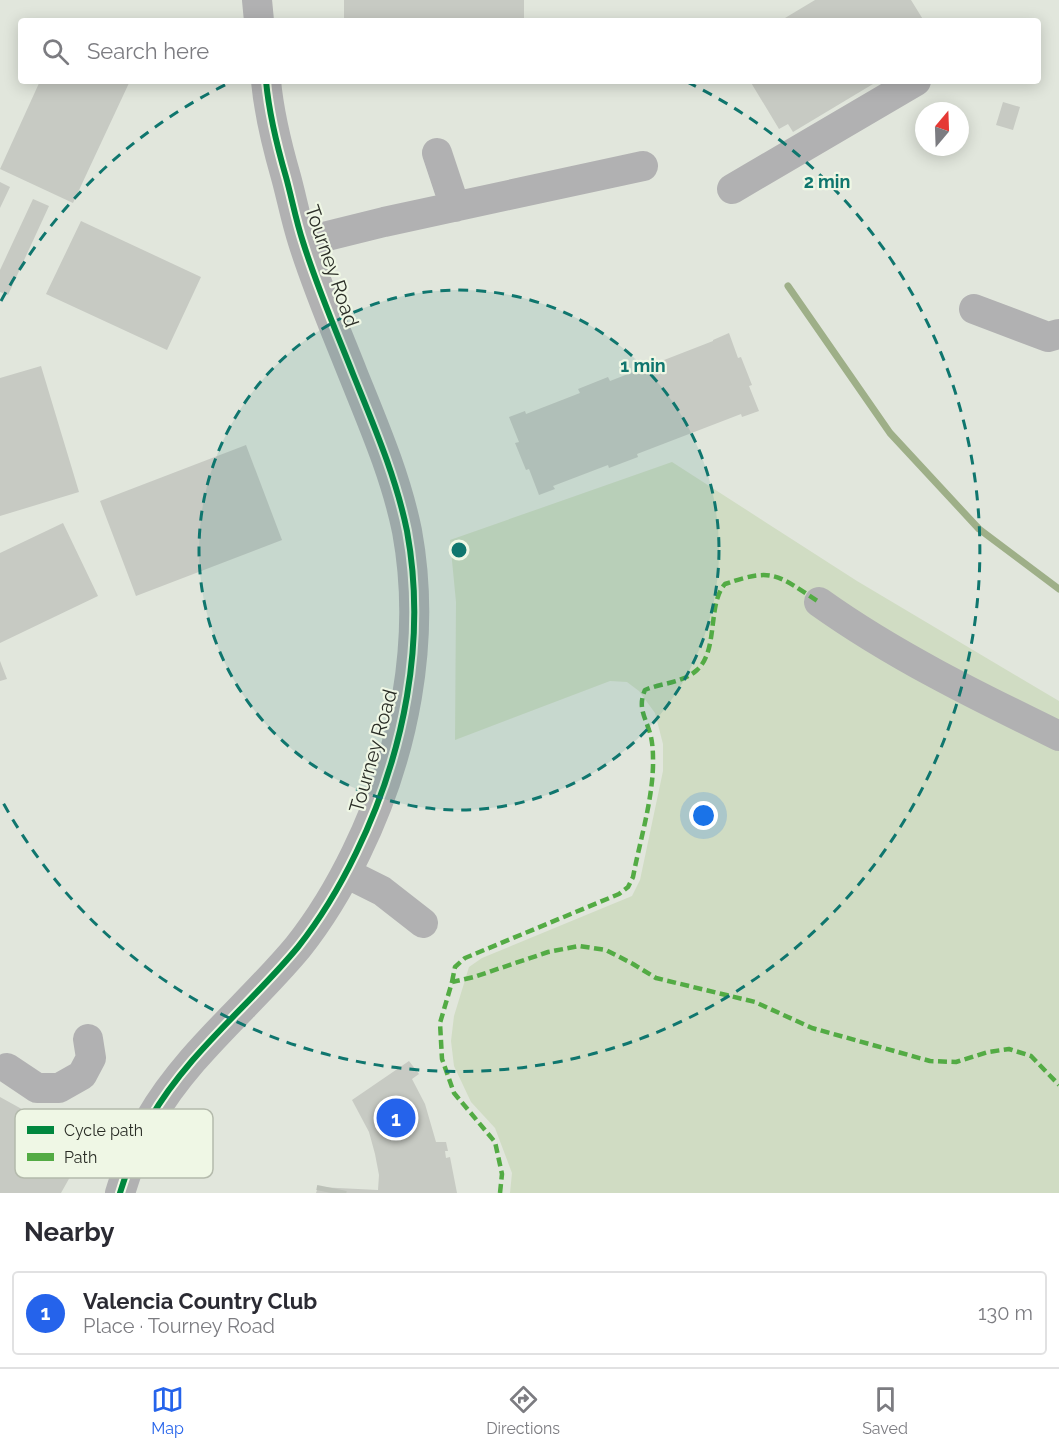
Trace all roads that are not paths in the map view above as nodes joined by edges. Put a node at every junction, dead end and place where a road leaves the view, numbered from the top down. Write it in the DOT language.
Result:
graph roads {
  1 [pos="257,0"];
  2 [pos="259,18"];
  3 [pos="267,84"];
  4 [pos="911,84"];
  5 [pos="437,153"];
  6 [pos="643,166"];
  7 [pos="732,189"];
  8 [pos="455,207"];
  9 [pos="303,242"];
  10 [pos="974,309"];
  11 [pos="1059,334"];
  12 [pos="819,602"];
  13 [pos="1059,736"];
  14 [pos="346,873"];
  15 [pos="423,922"];
  16 [pos="88,1039"];
  17 [pos="7,1068"];
  18 [pos="157,1109"];
  19 [pos="125,1178"];
  20 [pos="120,1193"];
  1 -- 2 [label="street"];
  3 -- 9 [label="street, Tourney Road"];
  4 -- 7 [label="street"];
  5 -- 8 [label="street"];
  6 -- 8 [label="street"];
  8 -- 9 [label="street"];
  9 -- 14 [label="street, Tourney Road"];
  10 -- 11 [label="street"];
  12 -- 13 [label="street"];
  14 -- 15 [label="street"];
  14 -- 18 [label="street, Tourney Road"];
  16 -- 17 [label="street"];
  19 -- 20 [label="street, Tourney Road"];
}
